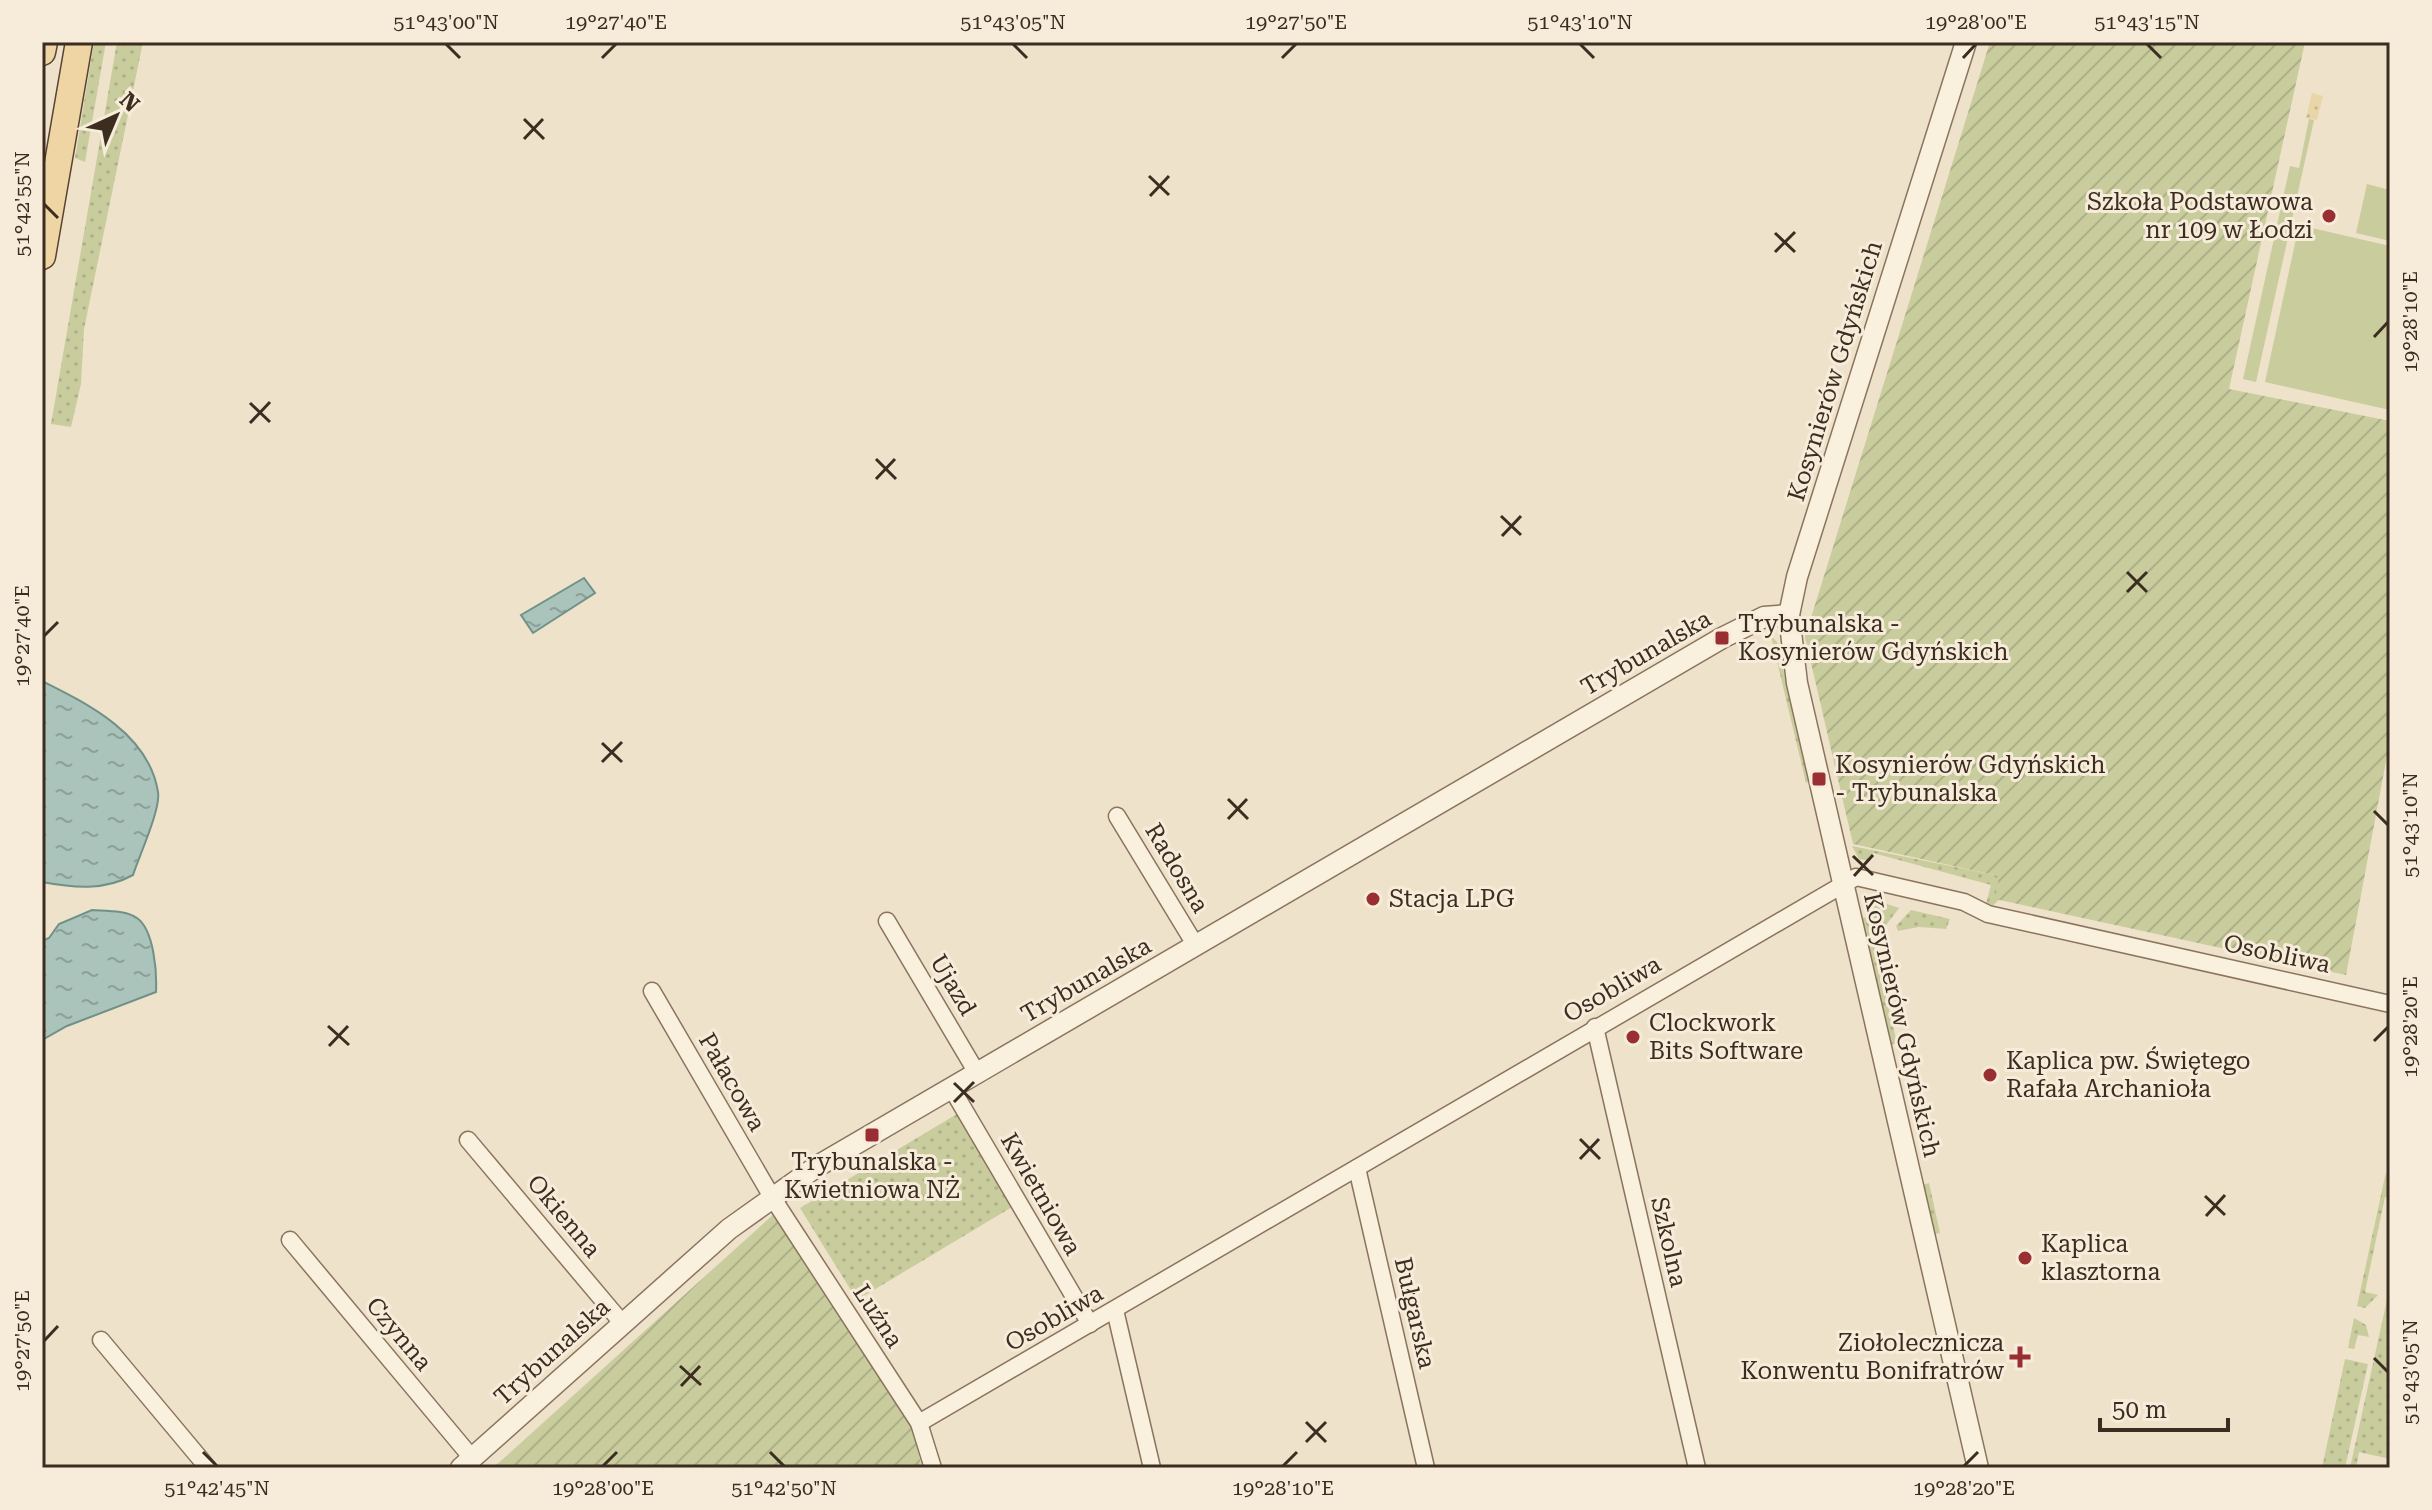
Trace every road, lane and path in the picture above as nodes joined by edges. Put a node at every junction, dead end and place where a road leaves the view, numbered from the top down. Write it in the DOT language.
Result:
graph roads {
  1 [pos="44,42"];
  2 [pos="79,42"];
  3 [pos="1966,42"];
  4 [pos="42,52"];
  5 [pos="42,256"];
  6 [pos="1789,615"];
  7 [pos="1117,816"];
  8 [pos="1843,883"];
  9 [pos="887,921"];
  10 [pos="1196,946"];
  11 [pos="652,991"];
  12 [pos="2390,1004"];
  13 [pos="1595,1027"];
  14 [pos="977,1073"];
  15 [pos="952,1089"];
  16 [pos="468,1140"];
  17 [pos="1357,1168"];
  18 [pos="772,1197"];
  19 [pos="290,1240"];
  20 [pos="1115,1310"];
  21 [pos="623,1324"];
  22 [pos="1090,1324"];
  23 [pos="101,1340"];
  24 [pos="919,1423"];
  25 [pos="466,1463"];
  26 [pos="208,1468"];
  27 [pos="933,1468"];
  28 [pos="1152,1468"];
  29 [pos="1426,1468"];
  30 [pos="1697,1468"];
  31 [pos="1978,1468"];
  1 -- 4 [label="main road"];
  2 -- 5 [label="main road"];
  3 -- 6 [label="street, Kosynierów Gdyńskich"];
  6 -- 8 [label="street, Kosynierów Gdyńskich"];
  6 -- 10 [label="street, Trybunalska"];
  7 -- 10 [label="street, Radosna"];
  8 -- 12 [label="street, Osobliwa"];
  8 -- 13 [label="street, Osobliwa"];
  8 -- 31 [label="street, Kosynierów Gdyńskich"];
  9 -- 14 [label="street, Ujazd"];
  10 -- 14 [label="street, Trybunalska"];
  11 -- 18 [label="street, Pałacowa"];
  13 -- 17 [label="street, Osobliwa"];
  13 -- 30 [label="street, Szkolna"];
  14 -- 15 [label="street, Trybunalska"];
  15 -- 18 [label="street, Trybunalska"];
  15 -- 22 [label="street, Kwietniowa"];
  16 -- 21 [label="street, Okienna"];
  17 -- 20 [label="street, Osobliwa"];
  17 -- 29 [label="street, Bułgarska"];
  18 -- 21 [label="street, Trybunalska"];
  18 -- 24 [label="street, Luźna"];
  19 -- 25 [label="street, Czynna"];
  20 -- 22 [label="street, Osobliwa"];
  20 -- 28 [label="street"];
  21 -- 25 [label="street, Trybunalska"];
  22 -- 24 [label="street, Osobliwa"];
  23 -- 26 [label="street"];
  24 -- 27 [label="street, Luźna"];
}
